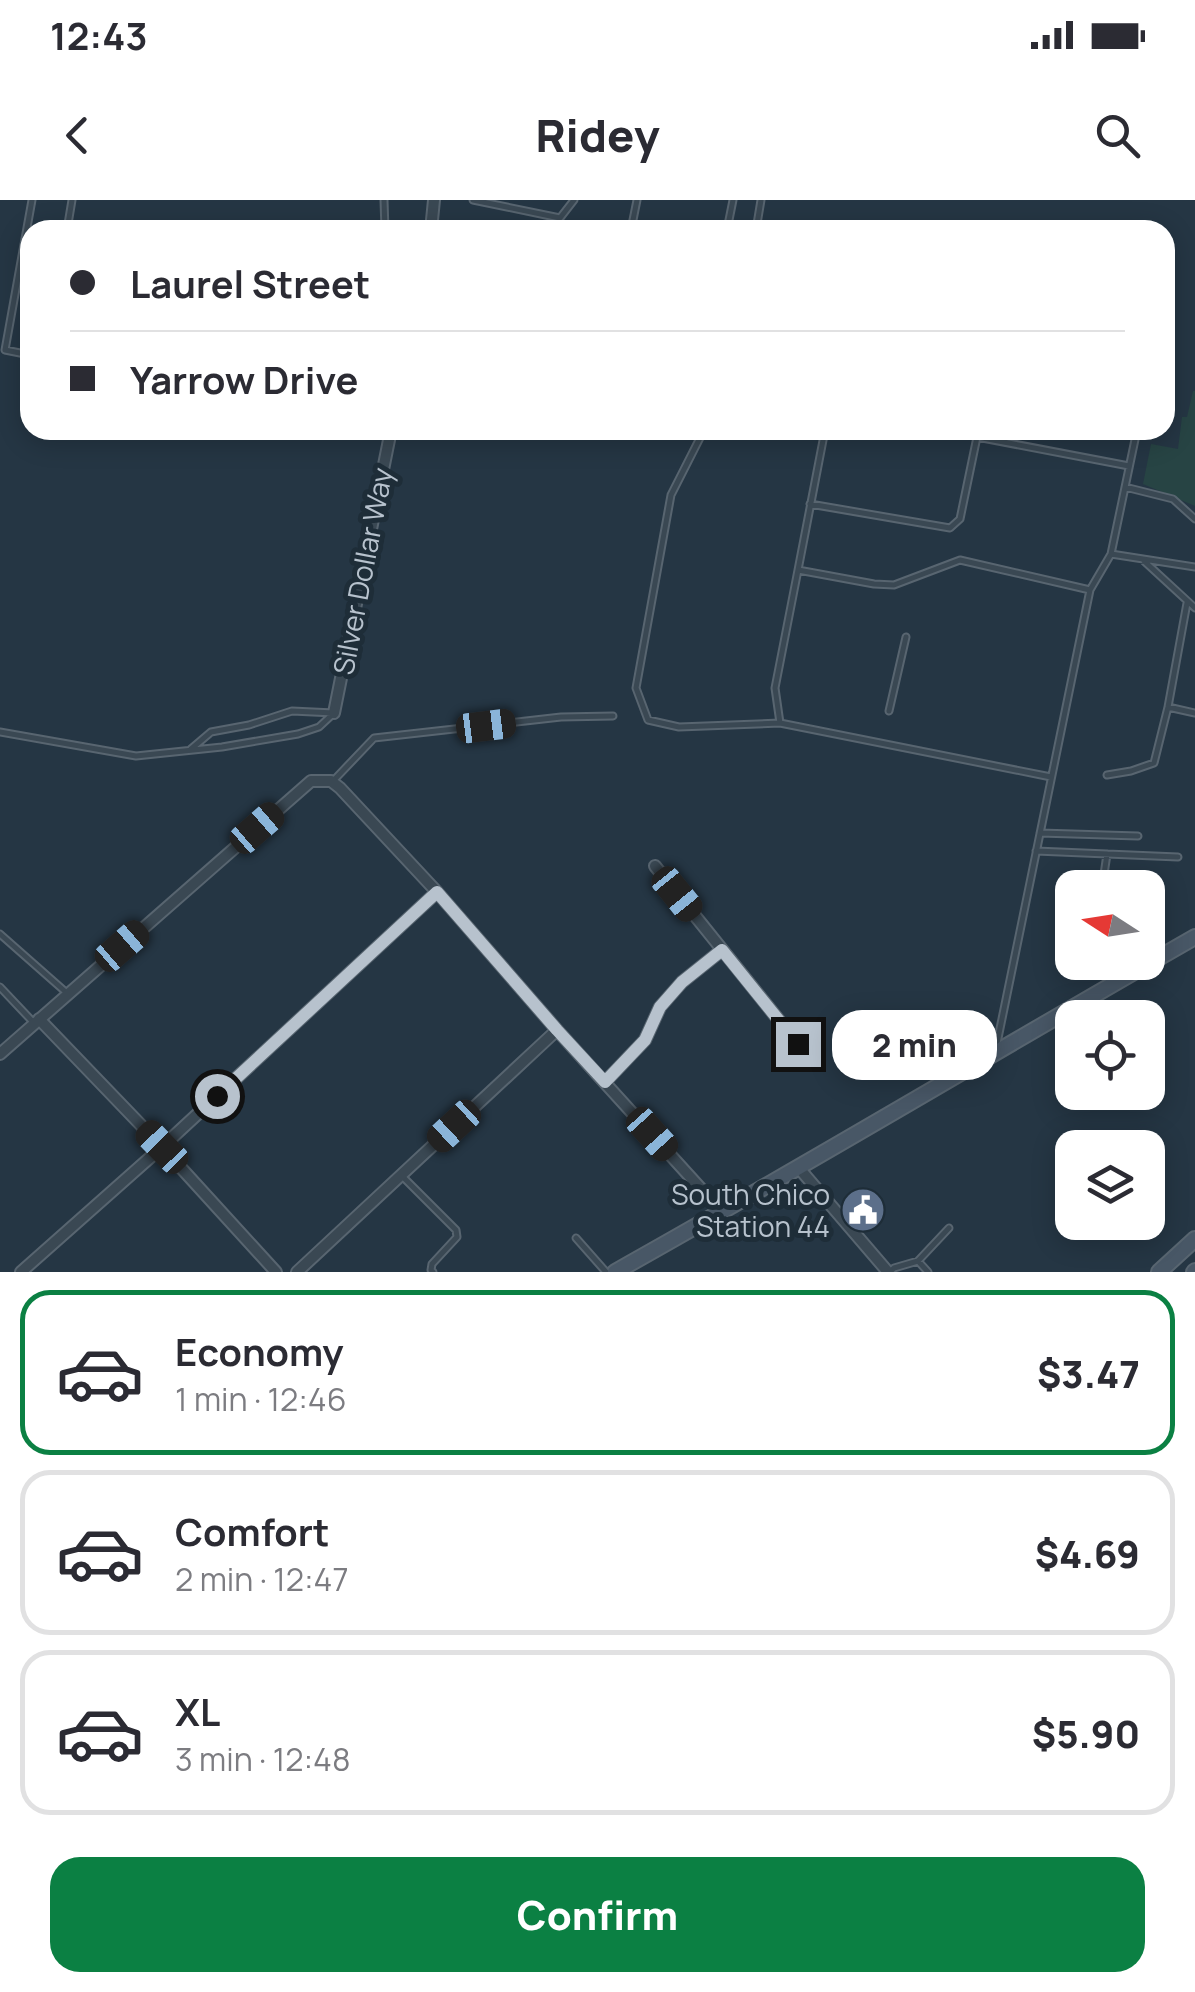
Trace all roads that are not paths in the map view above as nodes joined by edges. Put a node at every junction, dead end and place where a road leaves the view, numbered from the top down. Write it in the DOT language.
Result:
graph roads {
  1 [pos="473,200"];
  2 [pos="574,200"];
  3 [pos="20,269"];
  4 [pos="20,353"];
  5 [pos="389,440"];
  6 [pos="699,440"];
  7 [pos="824,440"];
  8 [pos="976,440"];
  9 [pos="994,440"];
  10 [pos="1135,440"];
  11 [pos="1130,466"];
  12 [pos="1125,487"];
  13 [pos="810,504"];
  14 [pos="1195,519"];
  15 [pos="1111,554"];
  16 [pos="1142,559"];
  17 [pos="1195,567"];
  18 [pos="798,570"];
  19 [pos="1090,590"];
  20 [pos="1187,603"];
  21 [pos="1195,608"];
  22 [pos="906,637"];
  23 [pos="1168,708"];
  24 [pos="890,711"];
  25 [pos="334,712"];
  26 [pos="1195,713"];
  27 [pos="613,716"];
  28 [pos="780,724"];
  29 [pos="0,732"];
  30 [pos="190,750"];
  31 [pos="1107,775"];
  32 [pos="1052,777"];
  33 [pos="332,782"];
  34 [pos="1040,833"];
  35 [pos="1138,836"];
  36 [pos="1036,852"];
  37 [pos="1108,854"];
  38 [pos="1178,857"];
  39 [pos="655,866"];
  40 [pos="1105,870"];
  41 [pos="437,892"];
  42 [pos="0,934"];
  43 [pos="1195,938"];
  44 [pos="722,950"];
  45 [pos="0,987"];
  46 [pos="68,994"];
  47 [pos="37,1021"];
  48 [pos="557,1030"];
  49 [pos="798,1044"];
  50 [pos="996,1050"];
  51 [pos="0,1054"];
  52 [pos="605,1082"];
  53 [pos="162,1147"];
  54 [pos="798,1167"];
  55 [pos="401,1175"];
  56 [pos="722,1212"];
  57 [pos="948,1228"];
  58 [pos="576,1238"];
  59 [pos="1195,1239"];
  60 [pos="918,1262"];
  61 [pos="21,1272"];
  62 [pos="276,1272"];
  63 [pos="297,1272"];
  64 [pos="433,1272"];
  65 [pos="606,1272"];
  66 [pos="615,1272"];
  67 [pos="889,1272"];
  68 [pos="928,1272"];
  69 [pos="1158,1272"];
  1 -- 2 [label="lane"];
  3 -- 4 [label="lane"];
  5 -- 25 [label="street, Silver Dollar Way"];
  6 -- 28 [label="lane"];
  7 -- 13 [label="lane"];
  8 -- 13 [label="lane"];
  9 -- 11 [label="lane"];
  10 -- 11 [label="lane"];
  11 -- 12 [label="lane"];
  12 -- 14 [label="lane"];
  12 -- 15 [label="lane"];
  13 -- 18 [label="lane"];
  15 -- 16 [label="lane"];
  15 -- 19 [label="lane"];
  16 -- 17 [label="lane"];
  16 -- 20 [label="lane"];
  18 -- 19 [label="lane"];
  18 -- 28 [label="lane"];
  19 -- 32 [label="lane"];
  20 -- 21 [label="lane"];
  20 -- 23 [label="lane"];
  22 -- 24 [label="lane"];
  23 -- 26 [label="lane"];
  23 -- 31 [label="lane"];
  25 -- 30 [label="lane"];
  25 -- 30 [label="lane"];
  27 -- 33 [label="lane"];
  28 -- 32 [label="lane"];
  29 -- 30 [label="lane"];
  32 -- 34 [label="lane"];
  33 -- 41 [label="street"];
  33 -- 46 [label="street"];
  34 -- 35 [label="lane"];
  34 -- 36 [label="lane"];
  36 -- 37 [label="lane"];
  36 -- 50 [label="lane"];
  37 -- 38 [label="lane"];
  37 -- 40 [label="lane"];
  39 -- 44 [label="street"];
  41 -- 48 [label="street"];
  41 -- 53 [label="street"];
  42 -- 46 [label="lane"];
  43 -- 50 [label="street"];
  44 -- 49 [label="street"];
  44 -- 52 [label="street"];
  45 -- 47 [label="lane"];
  46 -- 47 [label="street"];
  47 -- 51 [label="street"];
  47 -- 53 [label="street"];
  48 -- 52 [label="street"];
  48 -- 55 [label="street"];
  50 -- 54 [label="street"];
  52 -- 56 [label="street"];
  53 -- 61 [label="street"];
  53 -- 62 [label="street"];
  54 -- 56 [label="street"];
  54 -- 67 [label="street"];
  55 -- 63 [label="street"];
  55 -- 64 [label="lane"];
  56 -- 66 [label="street"];
  57 -- 60 [label="lane"];
  58 -- 65 [label="lane"];
  59 -- 69 [label="street"];
  60 -- 67 [label="lane"];
  60 -- 68 [label="lane"];
}
